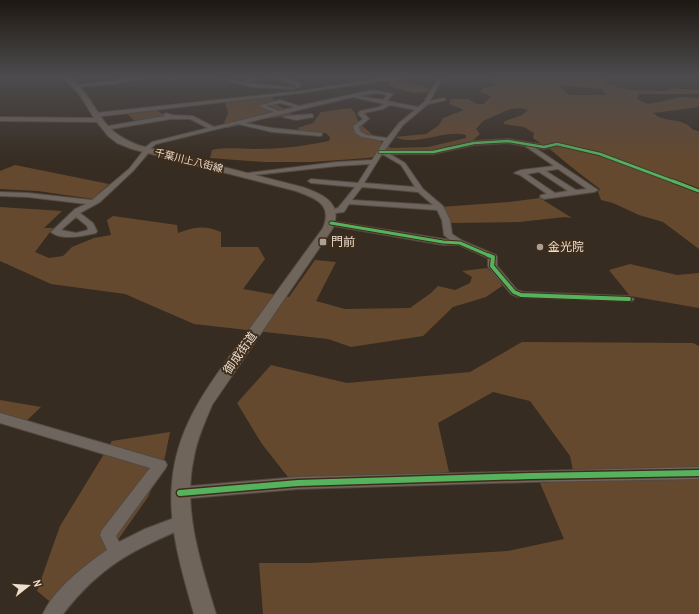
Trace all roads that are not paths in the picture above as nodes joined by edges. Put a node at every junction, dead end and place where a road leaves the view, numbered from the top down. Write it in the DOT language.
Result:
graph roads {
  1 [pos="89,106"];
  2 [pos="184,106"];
  3 [pos="262,106"];
  4 [pos="295,106"];
  5 [pos="305,106"];
  6 [pos="383,106"];
  7 [pos="398,106"];
  8 [pos="423,106"];
  9 [pos="299,107"];
  10 [pos="157,109"];
  11 [pos="418,110"];
  12 [pos="281,113"];
  13 [pos="311,116"];
  14 [pos="171,117"];
  15 [pos="96,118"];
  16 [pos="0,119"];
  17 [pos="10,119"];
  18 [pos="0,122"];
  19 [pos="236,122"];
  20 [pos="252,126"];
  21 [pos="105,128"];
  22 [pos="212,128"];
  23 [pos="312,128"];
  24 [pos="242,130"];
  25 [pos="320,134"];
  26 [pos="187,135"];
  27 [pos="289,135"];
  28 [pos="197,140"];
  29 [pos="388,140"];
  30 [pos="524,144"];
  31 [pos="147,150"];
  32 [pos="380,152"];
  33 [pos="374,162"];
  34 [pos="560,167"];
  35 [pos="540,170"];
  36 [pos="318,173"];
  37 [pos="248,175"];
  38 [pos="311,181"];
  39 [pos="359,186"];
  40 [pos="304,190"];
  41 [pos="420,190"];
  42 [pos="699,191"];
  43 [pos="575,193"];
  44 [pos="0,194"];
  45 [pos="13,194"];
  46 [pos="553,195"];
  47 [pos="544,197"];
  48 [pos="0,199"];
  49 [pos="92,202"];
  50 [pos="347,202"];
  51 [pos="440,208"];
  52 [pos="76,213"];
  53 [pos="332,218"];
  54 [pos="443,242"];
  55 [pos="460,243"];
  56 [pos="476,251"];
  57 [pos="629,299"];
  58 [pos="0,418"];
  59 [pos="699,473"];
  60 [pos="180,493"];
  61 [pos="182,522"];
  62 [pos="116,553"];
  63 [pos="52,614"];
  64 [pos="205,614"];
  1 -- 15 [label="main road, 千葉川上八街線"];
  2 -- 10 [label="street"];
  3 -- 12 [label="street"];
  4 -- 9 [label="street"];
  5 -- 9 [label="street"];
  6 -- 29 [label="street"];
  7 -- 11 [label="street"];
  8 -- 11 [label="street, 御成街道"];
  9 -- 12 [label="street"];
  10 -- 14 [label="street"];
  10 -- 15 [label="street"];
  11 -- 29 [label="street, 御成街道"];
  12 -- 13 [label="street"];
  12 -- 19 [label="street"];
  14 -- 21 [label="street"];
  14 -- 22 [label="street"];
  15 -- 17 [label="street"];
  15 -- 21 [label="main road, 千葉川上八街線"];
  16 -- 17 [label="street"];
  17 -- 18 [label="street"];
  19 -- 20 [label="street"];
  19 -- 22 [label="street"];
  20 -- 24 [label="street"];
  20 -- 27 [label="street"];
  21 -- 31 [label="main road, 千葉川上八街線"];
  22 -- 26 [label="street"];
  23 -- 27 [label="street"];
  25 -- 27 [label="street"];
  26 -- 28 [label="street"];
  26 -- 31 [label="street"];
  29 -- 32 [label="street, 御成街道"];
  30 -- 32 [label="street"];
  30 -- 34 [label="street"];
  30 -- 42 [label="street"];
  31 -- 37 [label="main road, 千葉川上八街線"];
  31 -- 49 [label="street"];
  32 -- 33 [label="street, 御成街道"];
  32 -- 41 [label="street"];
  33 -- 37 [label="street"];
  33 -- 39 [label="street, 御成街道"];
  34 -- 35 [label="street"];
  34 -- 43 [label="street"];
  35 -- 43 [label="street"];
  35 -- 46 [label="street"];
  36 -- 38 [label="street"];
  37 -- 40 [label="main road, 千葉川上八街線"];
  38 -- 39 [label="street"];
  38 -- 40 [label="street"];
  39 -- 41 [label="street"];
  39 -- 50 [label="street, 御成街道"];
  40 -- 53 [label="main road, 千葉川上八街線"];
  41 -- 51 [label="street"];
  43 -- 46 [label="street"];
  44 -- 45 [label="street"];
  45 -- 48 [label="street"];
  45 -- 49 [label="street"];
  46 -- 47 [label="street"];
  49 -- 52 [label="street"];
  50 -- 51 [label="street"];
  50 -- 53 [label="street, 御成街道"];
  51 -- 55 [label="street"];
  53 -- 54 [label="street"];
  53 -- 60 [label="main road, 御成街道"];
  54 -- 55 [label="street"];
  54 -- 56 [label="street"];
  55 -- 56 [label="street"];
  56 -- 57 [label="street"];
  58 -- 62 [label="street"];
  59 -- 60 [label="street"];
  60 -- 61 [label="main road, 御成街道"];
  61 -- 62 [label="street"];
  61 -- 64 [label="main road"];
  62 -- 63 [label="street"];
}
